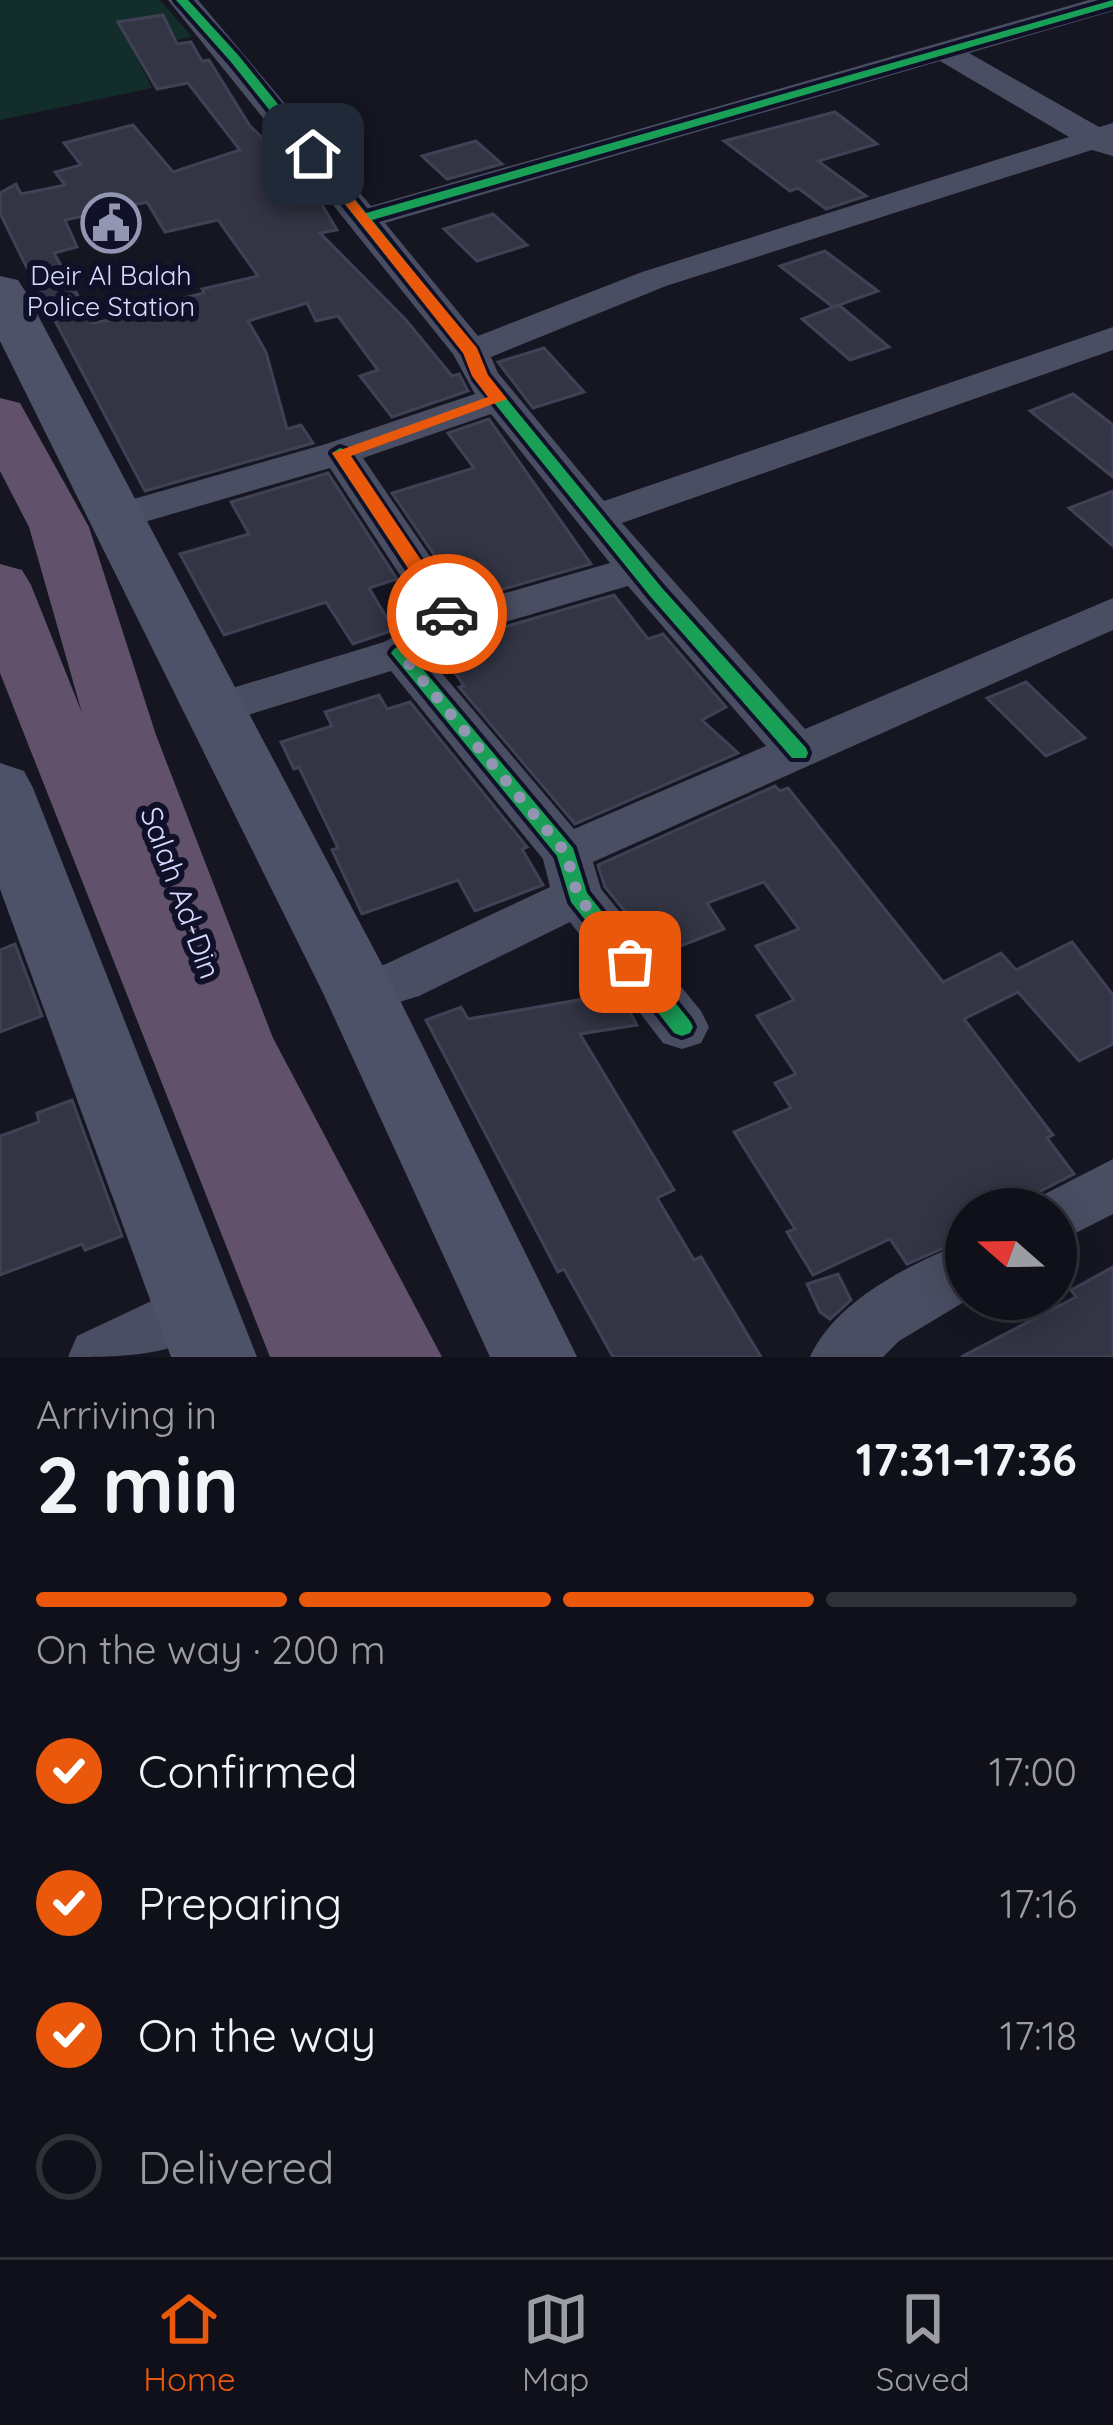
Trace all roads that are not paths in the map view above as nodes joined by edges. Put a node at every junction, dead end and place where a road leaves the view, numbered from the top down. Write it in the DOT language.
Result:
graph roads {
  1 [pos="182,0"];
  2 [pos="1113,2"];
  3 [pos="944,51"];
  4 [pos="1107,140"];
  5 [pos="365,218"];
  6 [pos="0,291"];
  7 [pos="1113,338"];
  8 [pos="471,352"];
  9 [pos="498,399"];
  10 [pos="0,415"];
  11 [pos="340,453"];
  12 [pos="116,517"];
  13 [pos="596,518"];
  14 [pos="639,569"];
  15 [pos="0,585"];
  16 [pos="1113,613"];
  17 [pos="453,623"];
  18 [pos="400,653"];
  19 [pos="212,710"];
  20 [pos="799,753"];
  21 [pos="0,788"];
  22 [pos="572,875"];
  23 [pos="18,907"];
  24 [pos="361,994"];
  25 [pos="682,1028"];
  26 [pos="1113,1184"];
  27 [pos="1077,1205"];
  28 [pos="945,1281"];
  29 [pos="205,1333"];
  30 [pos="99,1357"];
  31 [pos="315,1357"];
  32 [pos="397,1357"];
  33 [pos="534,1357"];
  34 [pos="841,1357"];
  1 -- 5 [label="street"];
  2 -- 3 [label="street"];
  3 -- 4 [label="street"];
  3 -- 5 [label="street"];
  4 -- 8 [label="street"];
  5 -- 8 [label="street"];
  6 -- 12 [label="main road"];
  7 -- 13 [label="street"];
  8 -- 9 [label="street"];
  9 -- 11 [label="street"];
  9 -- 13 [label="street"];
  10 -- 32 [label="highway, Salah Ad-Din"];
  11 -- 12 [label="street"];
  11 -- 17 [label="street"];
  12 -- 19 [label="main road"];
  13 -- 14 [label="street"];
  14 -- 17 [label="street"];
  14 -- 20 [label="street"];
  15 -- 31 [label="highway, Salah Ad-Din"];
  16 -- 20 [label="street"];
  17 -- 18 [label="street"];
  18 -- 19 [label="street"];
  18 -- 22 [label="street"];
  19 -- 24 [label="main road"];
  20 -- 22 [label="street"];
  21 -- 23 [label="main road"];
  22 -- 24 [label="street"];
  22 -- 25 [label="street"];
  23 -- 29 [label="main road"];
  24 -- 33 [label="main road"];
  26 -- 27 [label="street"];
  28 -- 34 [label="street"];
  29 -- 30 [label="street"];
}
